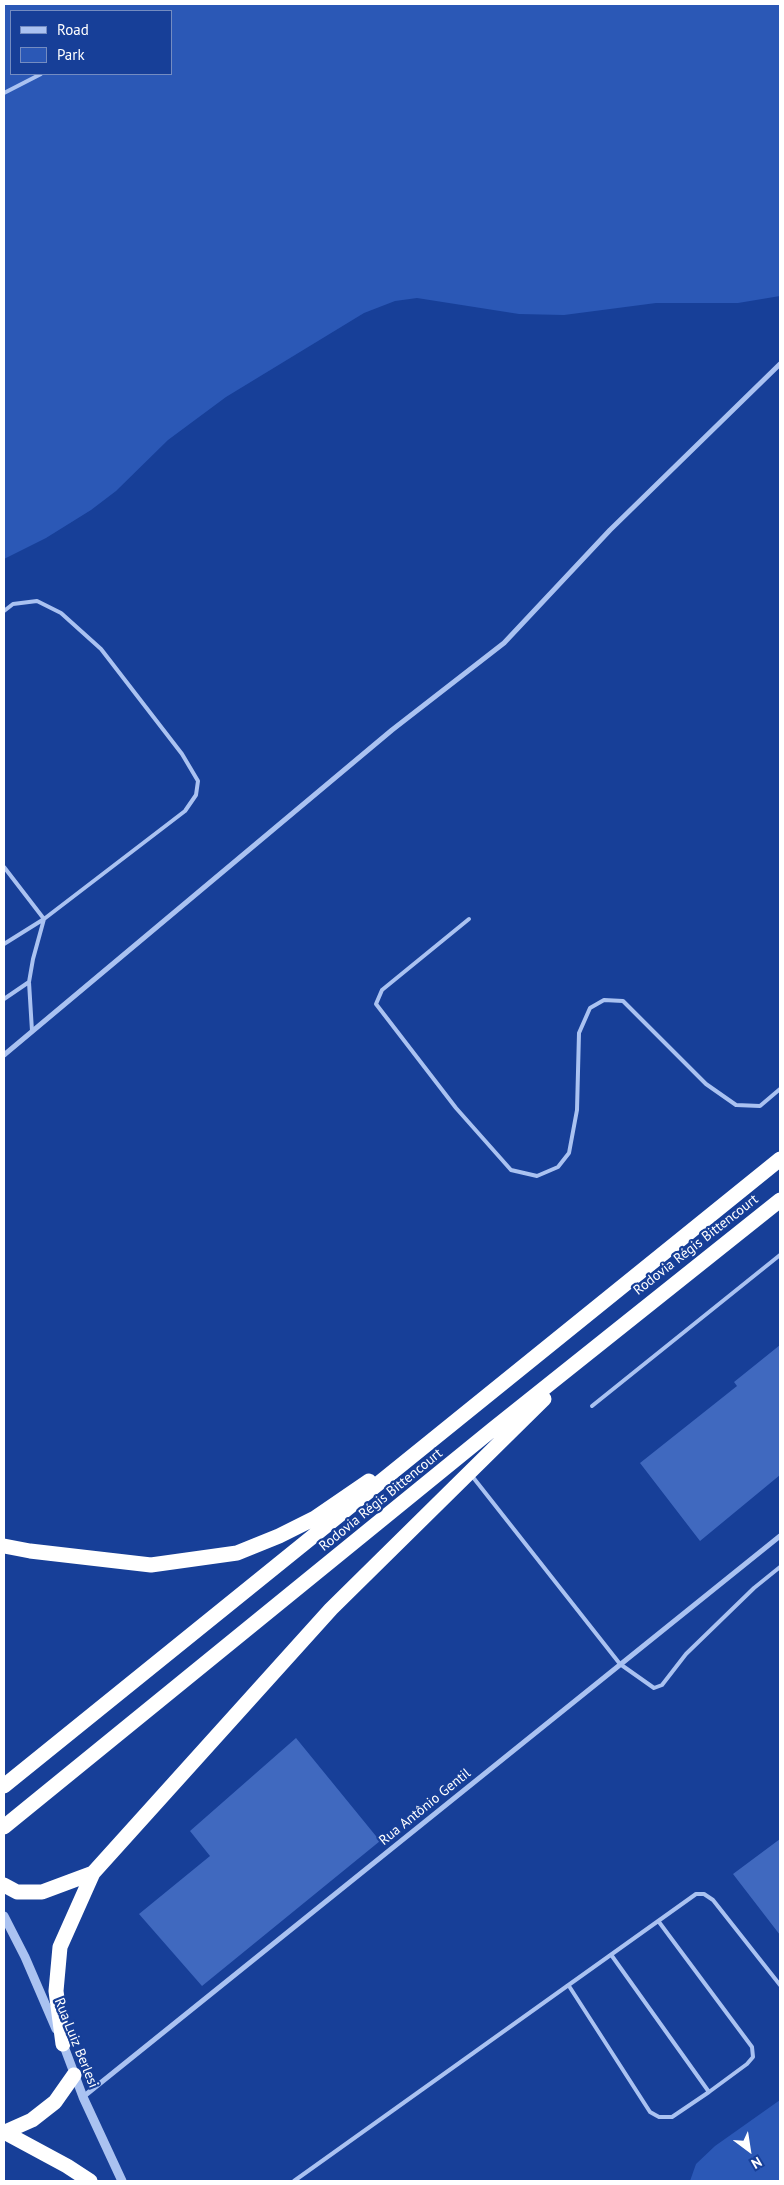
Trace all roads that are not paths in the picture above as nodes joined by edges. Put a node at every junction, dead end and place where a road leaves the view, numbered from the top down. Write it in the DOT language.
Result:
graph roads {
  1 [pos="39,75"];
  2 [pos="4,93"];
  3 [pos="780,364"];
  4 [pos="4,611"];
  5 [pos="4,867"];
  6 [pos="44,918"];
  7 [pos="469,919"];
  8 [pos="4,944"];
  9 [pos="29,982"];
  10 [pos="4,998"];
  11 [pos="32,1031"];
  12 [pos="4,1055"];
  13 [pos="780,1089"];
  14 [pos="780,1159"];
  15 [pos="780,1200"];
  16 [pos="780,1255"];
  17 [pos="605,1339"];
  18 [pos="592,1406"];
  19 [pos="475,1407"];
  20 [pos="469,1473"];
  21 [pos="780,1536"];
  22 [pos="4,1546"];
  23 [pos="780,1567"];
  24 [pos="620,1664"];
  25 [pos="4,1786"];
  26 [pos="4,1827"];
  27 [pos="93,1873"];
  28 [pos="4,1885"];
  29 [pos="4,1916"];
  30 [pos="659,1922"];
  31 [pos="612,1956"];
  32 [pos="780,1985"];
  33 [pos="569,1986"];
  34 [pos="63,2044"];
  35 [pos="74,2074"];
  36 [pos="710,2092"];
  37 [pos="83,2097"];
  38 [pos="4,2132"];
  39 [pos="90,2181"];
  40 [pos="122,2181"];
  41 [pos="294,2181"];
  1 -- 2 [label="lane"];
  3 -- 11 [label="street"];
  4 -- 6 [label="lane"];
  5 -- 6 [label="lane"];
  6 -- 8 [label="lane"];
  6 -- 9 [label="lane"];
  7 -- 13 [label="lane"];
  9 -- 10 [label="lane"];
  9 -- 11 [label="lane"];
  11 -- 12 [label="street"];
  14 -- 19 [label="highway, Rodovia Régis Bittencourt"];
  15 -- 17 [label="highway, Rodovia Régis Bittencourt"];
  16 -- 18 [label="lane"];
  17 -- 20 [label="highway"];
  17 -- 26 [label="highway, Rodovia Régis Bittencourt"];
  19 -- 22 [label="highway"];
  19 -- 25 [label="highway, Rodovia Régis Bittencourt"];
  20 -- 24 [label="lane"];
  20 -- 27 [label="highway"];
  21 -- 24 [label="street, Rua Antônio Gentil"];
  23 -- 24 [label="lane"];
  24 -- 37 [label="street, Rua Antônio Gentil"];
  27 -- 28 [label="highway"];
  27 -- 34 [label="highway"];
  29 -- 34 [label="street, Rua Luiz Berlesi"];
  30 -- 31 [label="lane"];
  30 -- 32 [label="lane"];
  30 -- 36 [label="lane"];
  31 -- 33 [label="lane"];
  31 -- 36 [label="lane"];
  33 -- 36 [label="lane"];
  33 -- 41 [label="lane"];
  34 -- 35 [label="street, Rua Luiz Berlesi"];
  35 -- 37 [label="street, Rua Luiz Berlesi"];
  35 -- 38 [label="highway"];
  37 -- 40 [label="street, Rua Luiz Berlesi"];
  38 -- 39 [label="highway"];
}
